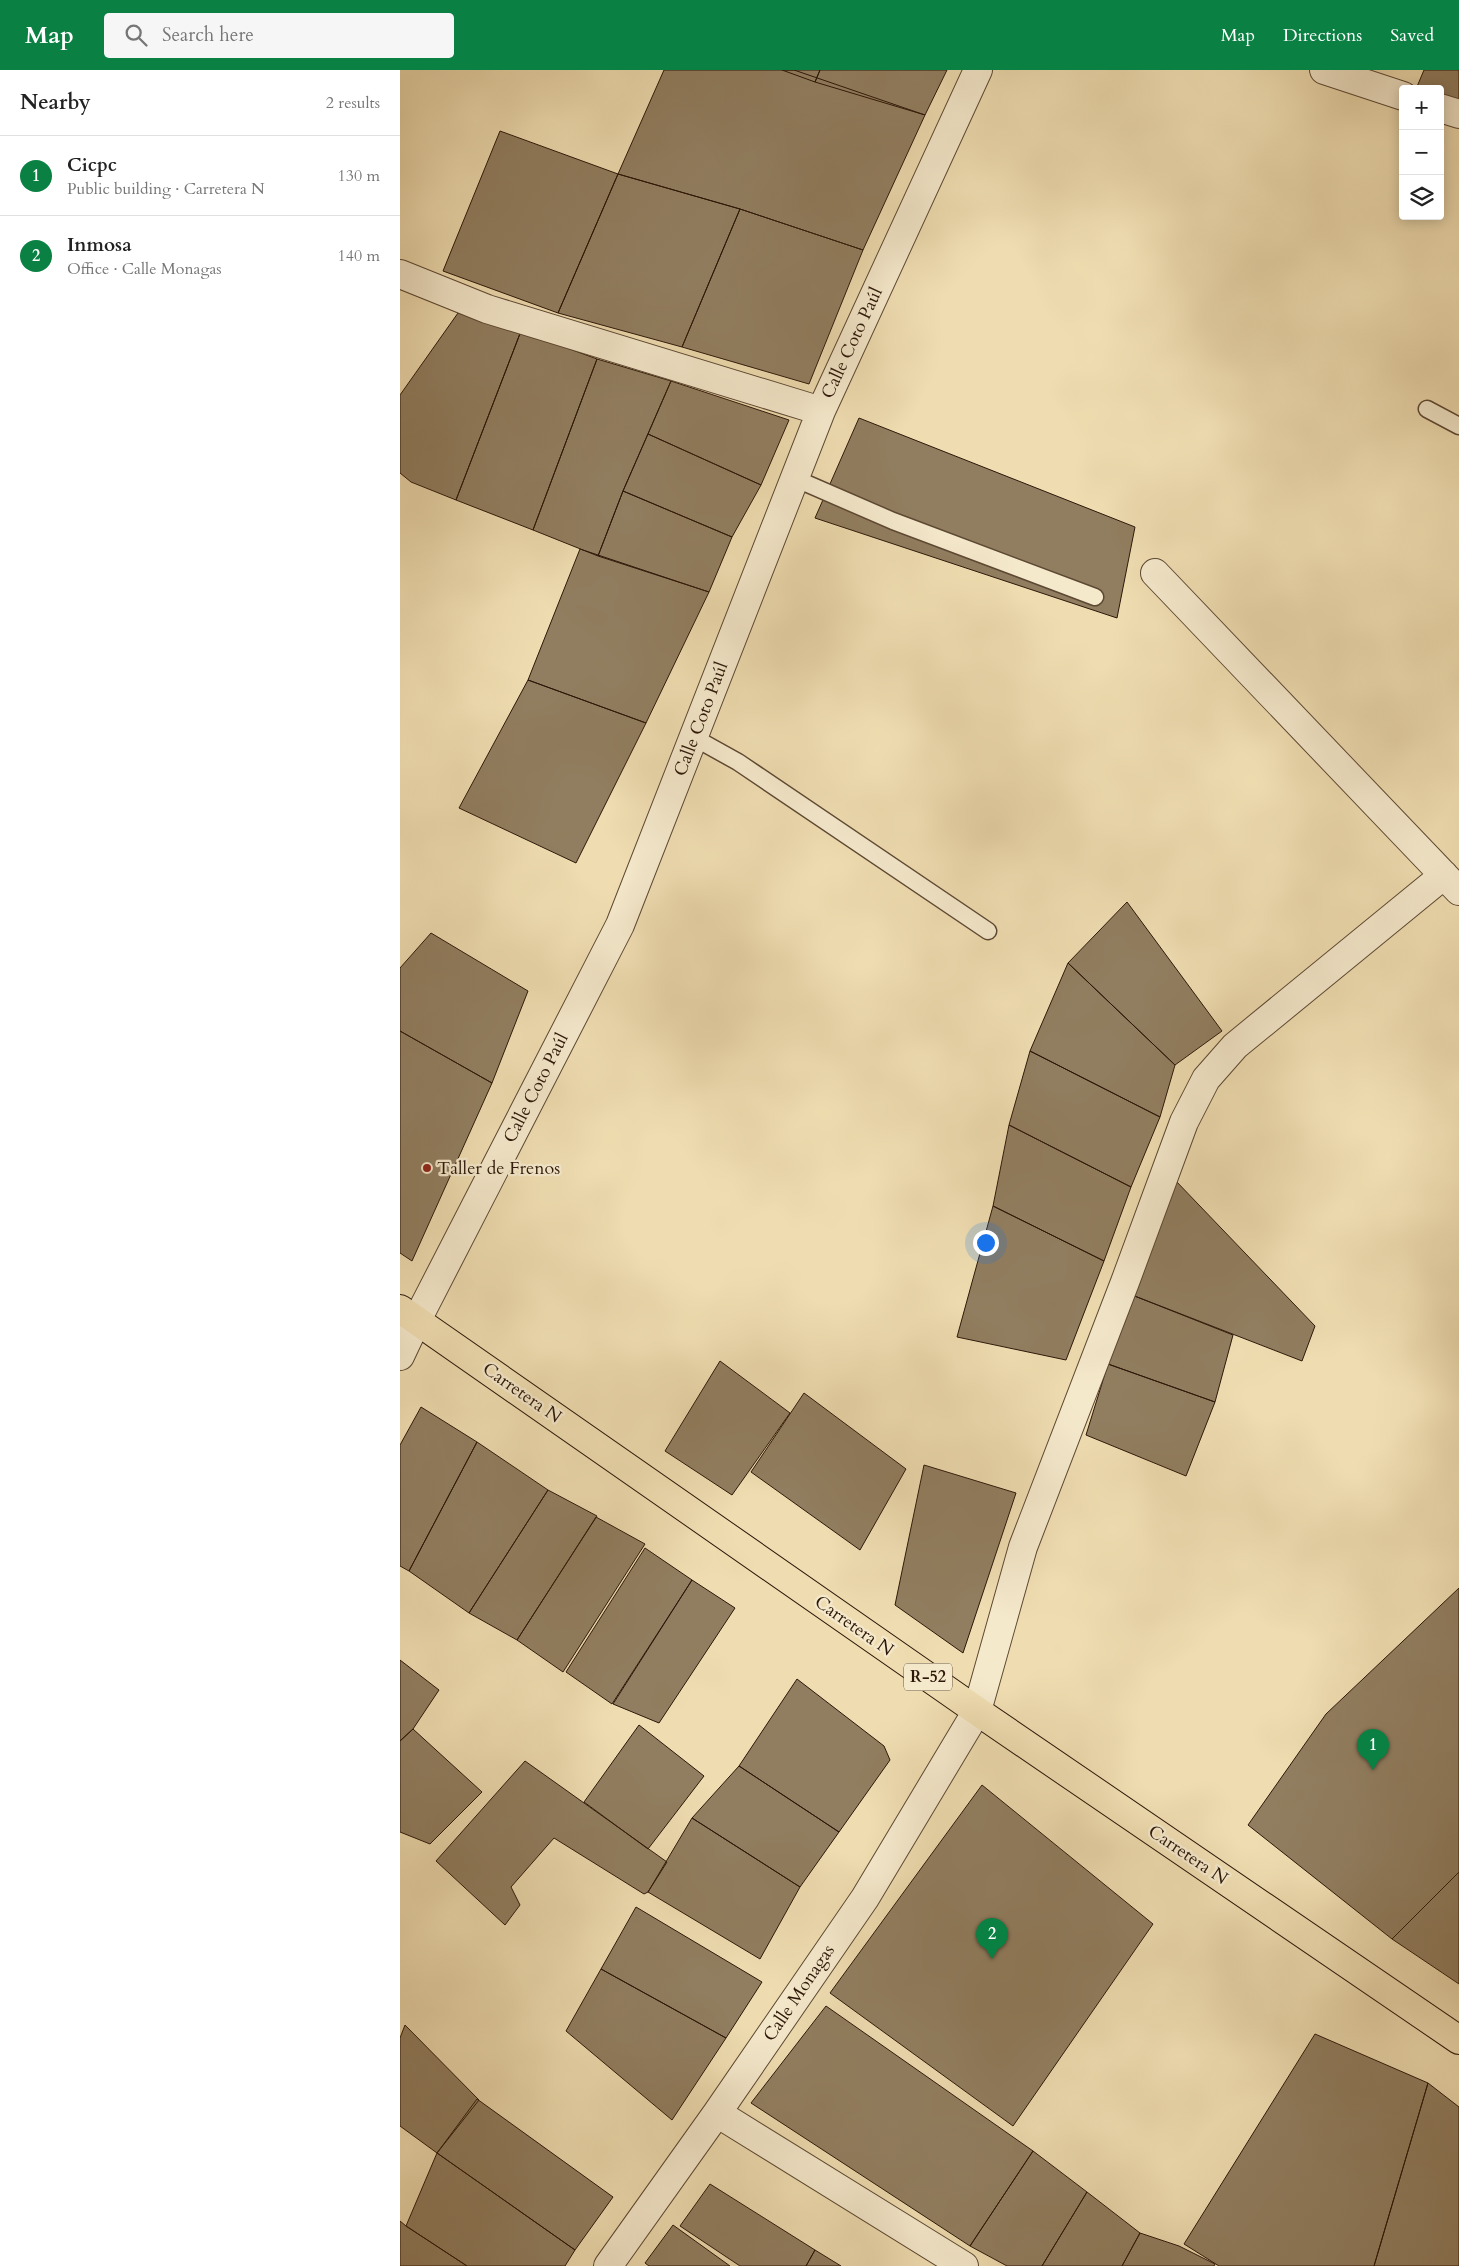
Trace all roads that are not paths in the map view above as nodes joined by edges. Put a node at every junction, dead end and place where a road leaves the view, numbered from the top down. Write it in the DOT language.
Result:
graph roads {
  1 [pos="978,70"];
  2 [pos="1324,70"];
  3 [pos="1399,95"];
  4 [pos="1444,109"];
  5 [pos="1459,114"];
  6 [pos="400,274"];
  7 [pos="1427,410"];
  8 [pos="821,411"];
  9 [pos="1459,426"];
  10 [pos="794,478"];
  11 [pos="1156,573"];
  12 [pos="1095,597"];
  13 [pos="694,737"];
  14 [pos="1452,883"];
  15 [pos="988,931"];
  16 [pos="408,1314"];
  17 [pos="400,1356"];
  18 [pos="977,1711"];
  19 [pos="1459,2040"];
  20 [pos="717,2113"];
  21 [pos="608,2266"];
  22 [pos="964,2266"];
  1 -- 8 [label="street, Calle Coto Paúl"];
  2 -- 3 [label="street"];
  4 -- 5 [label="street"];
  6 -- 8 [label="street"];
  7 -- 9 [label="lane"];
  8 -- 10 [label="street, Calle Coto Paúl"];
  10 -- 12 [label="lane"];
  10 -- 13 [label="street, Calle Coto Paúl"];
  11 -- 14 [label="street"];
  13 -- 15 [label="lane"];
  13 -- 16 [label="street, Calle Coto Paúl"];
  14 -- 18 [label="street, Calle Monagas"];
  16 -- 17 [label="street, Calle Coto Paúl"];
  16 -- 18 [label="main road, Carretera N / R-52"];
  18 -- 19 [label="main road, Carretera N / R-52"];
  18 -- 20 [label="street, Calle Monagas"];
  20 -- 21 [label="street, Calle Monagas"];
  20 -- 22 [label="street"];
}
